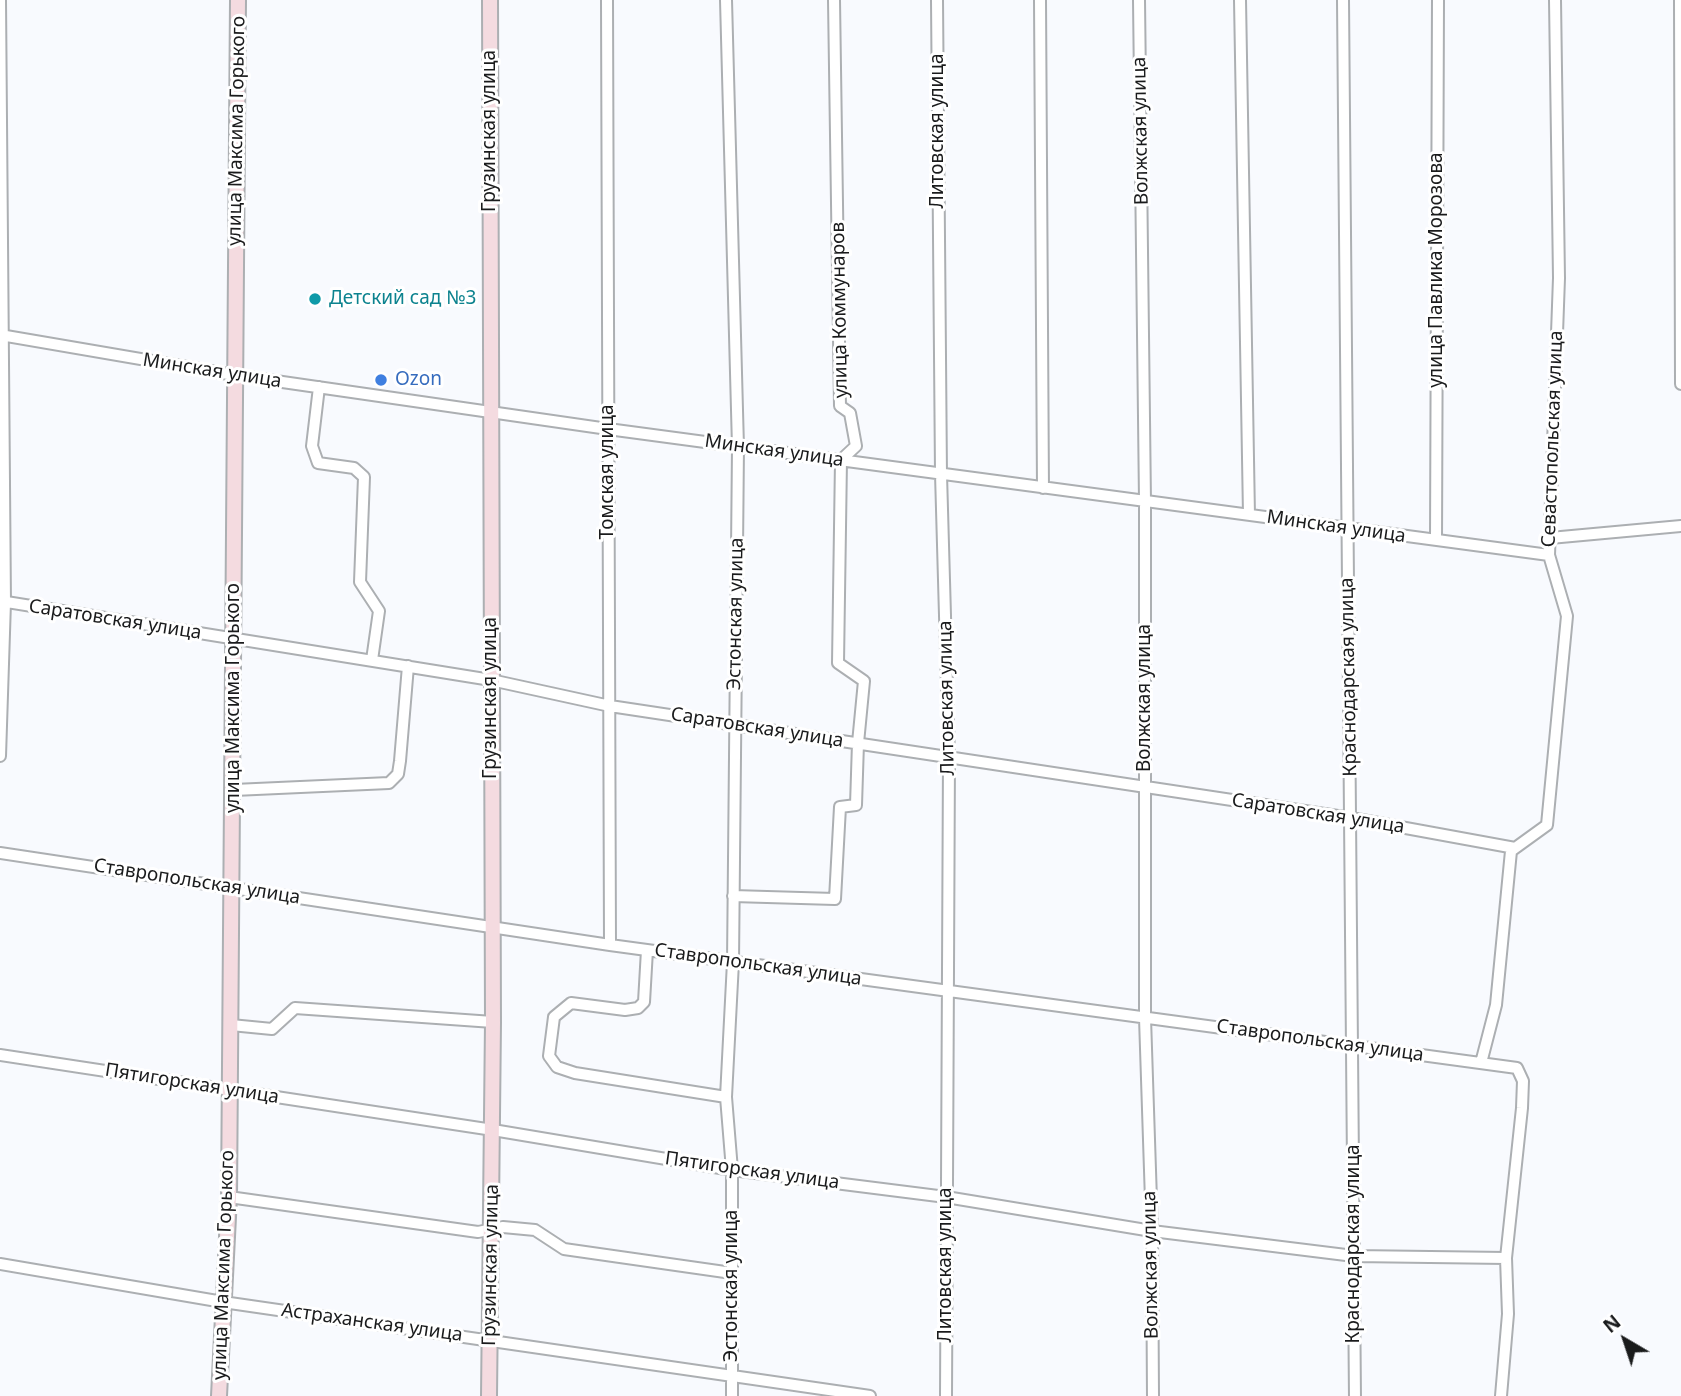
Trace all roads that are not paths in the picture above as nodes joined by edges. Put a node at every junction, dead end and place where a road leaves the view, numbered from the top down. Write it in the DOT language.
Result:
graph roads {
  1 [pos="0,0"];
  2 [pos="238,0"];
  3 [pos="490,0"];
  4 [pos="607,0"];
  5 [pos="726,0"];
  6 [pos="834,0"];
  7 [pos="937,0"];
  8 [pos="1040,0"];
  9 [pos="1139,0"];
  10 [pos="1240,0"];
  11 [pos="1343,0"];
  12 [pos="1438,0"];
  13 [pos="1555,0"];
  14 [pos="1680,0"];
  15 [pos="1680,69"];
  16 [pos="1,335"];
  17 [pos="1681,356"];
  18 [pos="234,375"];
  19 [pos="1681,384"];
  20 [pos="319,387"];
  21 [pos="490,412"];
  22 [pos="608,429"];
  23 [pos="738,447"];
  24 [pos="841,460"];
  25 [pos="941,474"];
  26 [pos="1043,488"];
  27 [pos="1145,501"];
  28 [pos="1249,515"];
  29 [pos="1681,526"];
  30 [pos="1348,529"];
  31 [pos="1550,538"];
  32 [pos="1436,540"];
  33 [pos="1549,555"];
  34 [pos="2,602"];
  35 [pos="234,639"];
  36 [pos="372,660"];
  37 [pos="408,666"];
  38 [pos="491,680"];
  39 [pos="610,706"];
  40 [pos="734,725"];
  41 [pos="858,743"];
  42 [pos="0,756"];
  43 [pos="948,757"];
  44 [pos="1146,787"];
  45 [pos="234,790"];
  46 [pos="1351,818"];
  47 [pos="1515,848"];
  48 [pos="0,853"];
  49 [pos="232,887"];
  50 [pos="733,896"];
  51 [pos="493,926"];
  52 [pos="610,945"];
  53 [pos="647,950"];
  54 [pos="733,962"];
  55 [pos="948,991"];
  56 [pos="1145,1018"];
  57 [pos="493,1022"];
  58 [pos="231,1026"];
  59 [pos="1352,1046"];
  60 [pos="0,1055"];
  61 [pos="1481,1063"];
  62 [pos="230,1090"];
  63 [pos="726,1097"];
  64 [pos="493,1130"];
  65 [pos="732,1170"];
  66 [pos="229,1197"];
  67 [pos="946,1197"];
  68 [pos="492,1229"];
  69 [pos="1152,1231"];
  70 [pos="1354,1256"];
  71 [pos="1506,1258"];
  72 [pos="0,1264"];
  73 [pos="732,1273"];
  74 [pos="223,1303"];
  75 [pos="491,1340"];
  76 [pos="731,1376"];
  77 [pos="219,1396"];
  78 [pos="489,1396"];
  79 [pos="732,1396"];
  80 [pos="870,1396"];
  81 [pos="946,1396"];
  82 [pos="1153,1396"];
  83 [pos="1355,1396"];
  84 [pos="1501,1396"];
  1 -- 16 [label="street"];
  2 -- 18 [label="main road, улица Максима Горького"];
  3 -- 21 [label="main road, Грузинская улица"];
  4 -- 22 [label="street, Томская улица"];
  5 -- 23 [label="street, Эстонская улица"];
  6 -- 24 [label="street, улица Коммунаров"];
  7 -- 25 [label="street, Литовская улица"];
  8 -- 26 [label="street"];
  9 -- 27 [label="street, Волжская улица"];
  10 -- 28 [label="street"];
  11 -- 30 [label="street, Краснодарская улица"];
  12 -- 32 [label="street, улица Павлика Морозова"];
  13 -- 31 [label="street, Севастопольская улица"];
  14 -- 15 [label="street"];
  15 -- 17 [label="street"];
  16 -- 18 [label="street, Минская улица"];
  16 -- 34 [label="street"];
  17 -- 19 [label="street"];
  18 -- 20 [label="street, Минская улица"];
  18 -- 35 [label="main road, улица Максима Горького"];
  20 -- 21 [label="street, Минская улица"];
  20 -- 36 [label="street"];
  21 -- 22 [label="street, Минская улица"];
  21 -- 38 [label="main road, Грузинская улица"];
  22 -- 23 [label="street, Минская улица"];
  22 -- 39 [label="street, Томская улица"];
  23 -- 24 [label="street, Минская улица"];
  23 -- 40 [label="street, Эстонская улица"];
  24 -- 25 [label="street, Минская улица"];
  24 -- 41 [label="street, улица Коммунаров"];
  25 -- 26 [label="street, Минская улица"];
  25 -- 43 [label="street, Литовская улица"];
  26 -- 27 [label="street, Минская улица"];
  27 -- 28 [label="street, Минская улица"];
  27 -- 44 [label="street, Волжская улица"];
  28 -- 30 [label="street, Минская улица"];
  29 -- 31 [label="street"];
  30 -- 32 [label="street, Минская улица"];
  30 -- 46 [label="street, Краснодарская улица"];
  31 -- 33 [label="street, Севастопольская улица"];
  32 -- 33 [label="street, Минская улица"];
  33 -- 47 [label="street, Севастопольская улица"];
  34 -- 35 [label="street, Саратовская улица"];
  34 -- 42 [label="street"];
  35 -- 36 [label="street, Саратовская улица"];
  35 -- 45 [label="main road, улица Максима Горького"];
  36 -- 37 [label="street, Саратовская улица"];
  37 -- 38 [label="street, Саратовская улица"];
  37 -- 45 [label="street"];
  38 -- 39 [label="street, Саратовская улица"];
  38 -- 51 [label="main road, Грузинская улица"];
  39 -- 40 [label="street, Саратовская улица"];
  39 -- 52 [label="street, Томская улица"];
  40 -- 41 [label="street, Саратовская улица"];
  40 -- 50 [label="street, Эстонская улица"];
  41 -- 43 [label="street, Саратовская улица"];
  41 -- 50 [label="street, улица Коммунаров"];
  43 -- 44 [label="street, Саратовская улица"];
  43 -- 55 [label="street, Литовская улица"];
  44 -- 46 [label="street, Саратовская улица"];
  44 -- 56 [label="street, Волжская улица"];
  45 -- 49 [label="main road, улица Максима Горького"];
  46 -- 47 [label="street, Саратовская улица"];
  46 -- 59 [label="street, Краснодарская улица"];
  47 -- 61 [label="street"];
  48 -- 49 [label="street, Ставропольская улица"];
  49 -- 51 [label="street, Ставропольская улица"];
  49 -- 58 [label="main road, улица Максима Горького"];
  50 -- 54 [label="street, Эстонская улица"];
  51 -- 52 [label="street, Ставропольская улица"];
  51 -- 57 [label="main road, Грузинская улица"];
  52 -- 53 [label="street, Ставропольская улица"];
  53 -- 54 [label="street, Ставропольская улица"];
  53 -- 63 [label="street"];
  54 -- 55 [label="street, Ставропольская улица"];
  54 -- 63 [label="street, Эстонская улица"];
  55 -- 56 [label="street, Ставропольская улица"];
  55 -- 67 [label="street, Литовская улица"];
  56 -- 59 [label="street, Ставропольская улица"];
  56 -- 69 [label="street, Волжская улица"];
  57 -- 58 [label="street"];
  57 -- 64 [label="main road, Грузинская улица"];
  58 -- 62 [label="main road, улица Максима Горького"];
  59 -- 61 [label="street, Ставропольская улица"];
  59 -- 70 [label="street, Краснодарская улица"];
  60 -- 62 [label="street, Пятигорская улица"];
  61 -- 71 [label="street, Ставропольская улица"];
  62 -- 64 [label="street, Пятигорская улица"];
  62 -- 66 [label="main road, улица Максима Горького"];
  63 -- 65 [label="street, Эстонская улица"];
  64 -- 65 [label="street, Пятигорская улица"];
  64 -- 68 [label="main road, Грузинская улица"];
  65 -- 67 [label="street, Пятигорская улица"];
  65 -- 73 [label="street, Эстонская улица"];
  66 -- 68 [label="street"];
  66 -- 74 [label="main road, улица Максима Горького"];
  67 -- 69 [label="street, Пятигорская улица"];
  67 -- 81 [label="street, Литовская улица"];
  68 -- 73 [label="street"];
  68 -- 75 [label="main road, Грузинская улица"];
  69 -- 70 [label="street, Пятигорская улица"];
  69 -- 82 [label="street, Волжская улица"];
  70 -- 71 [label="street, Пятигорская улица"];
  70 -- 83 [label="street, Краснодарская улица"];
  71 -- 84 [label="street"];
  72 -- 74 [label="street, Астраханская улица"];
  73 -- 76 [label="street, Эстонская улица"];
  74 -- 75 [label="street, Астраханская улица"];
  74 -- 77 [label="main road, улица Максима Горького"];
  75 -- 76 [label="street, Астраханская улица"];
  75 -- 78 [label="main road, Грузинская улица"];
  76 -- 79 [label="street, Эстонская улица"];
  76 -- 80 [label="street, Астраханская улица"];
}
